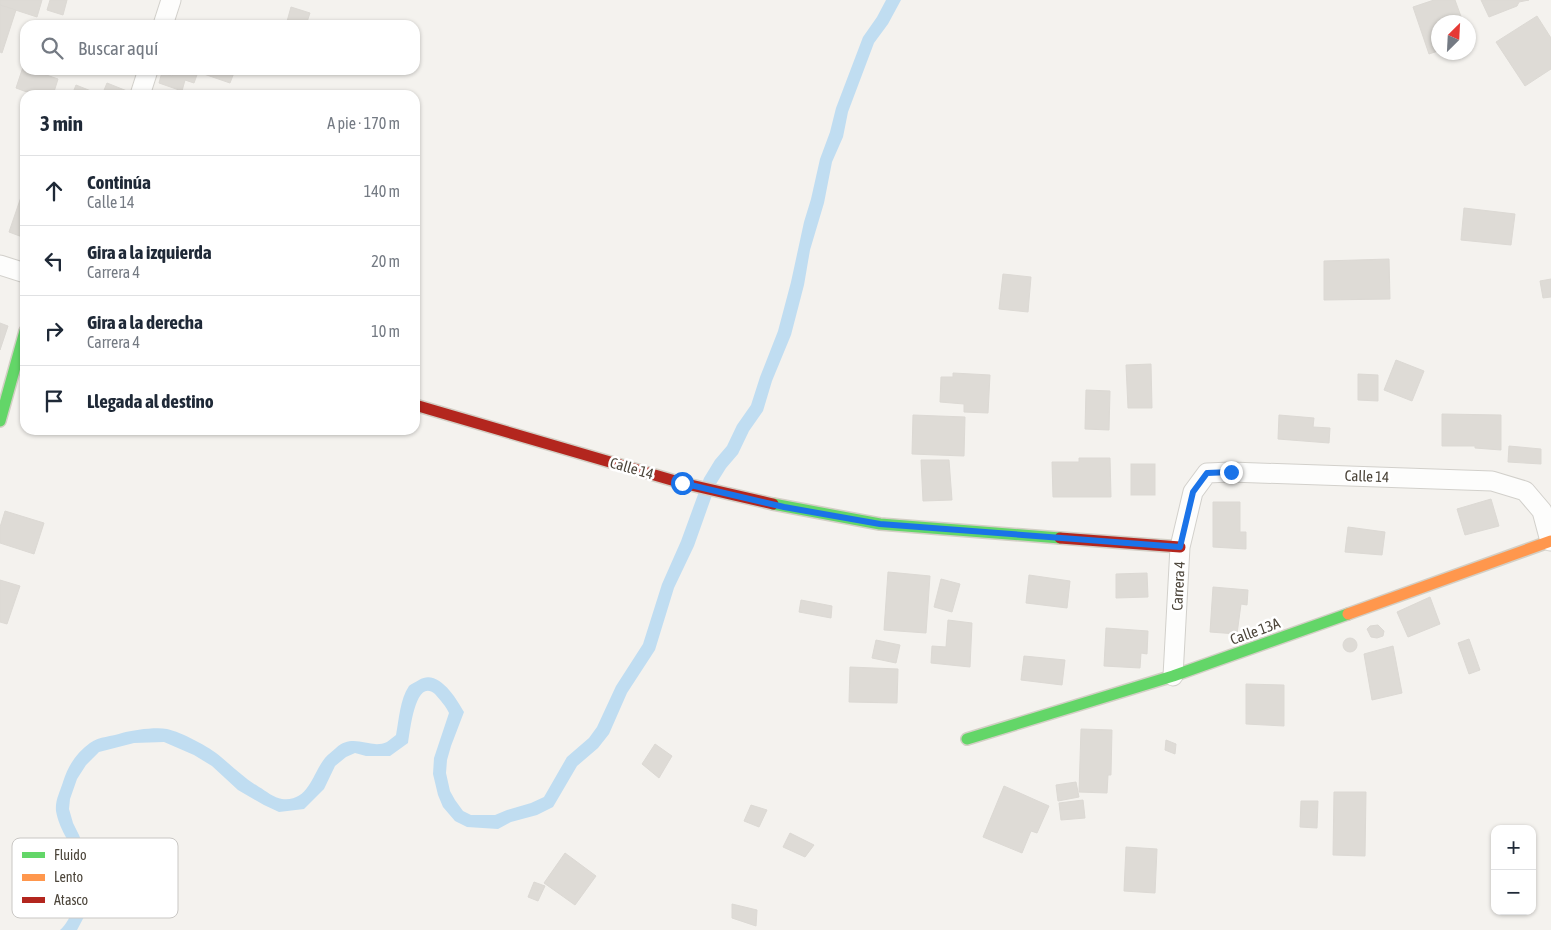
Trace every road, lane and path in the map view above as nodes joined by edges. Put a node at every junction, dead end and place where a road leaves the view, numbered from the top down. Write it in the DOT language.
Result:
graph roads {
  1 [pos="171,0"];
  2 [pos="165,20"];
  3 [pos="146,75"];
  4 [pos="142,90"];
  5 [pos="0,266"];
  6 [pos="20,272"];
  7 [pos="20,349"];
  8 [pos="420,406"];
  9 [pos="0,421"];
  10 [pos="1207,473"];
  11 [pos="1551,541"];
  12 [pos="1180,547"];
  13 [pos="1173,676"];
  14 [pos="966,739"];
  1 -- 2 [label="street"];
  3 -- 4 [label="street"];
  5 -- 6 [label="street"];
  7 -- 9 [label="street"];
  8 -- 12 [label="street, Calle 14"];
  10 -- 11 [label="street, Calle 14"];
  10 -- 12 [label="street, Carrera 4"];
  11 -- 13 [label="street, Calle 13A"];
  12 -- 13 [label="street, Carrera 4"];
  13 -- 14 [label="street, Calle 13A"];
}
